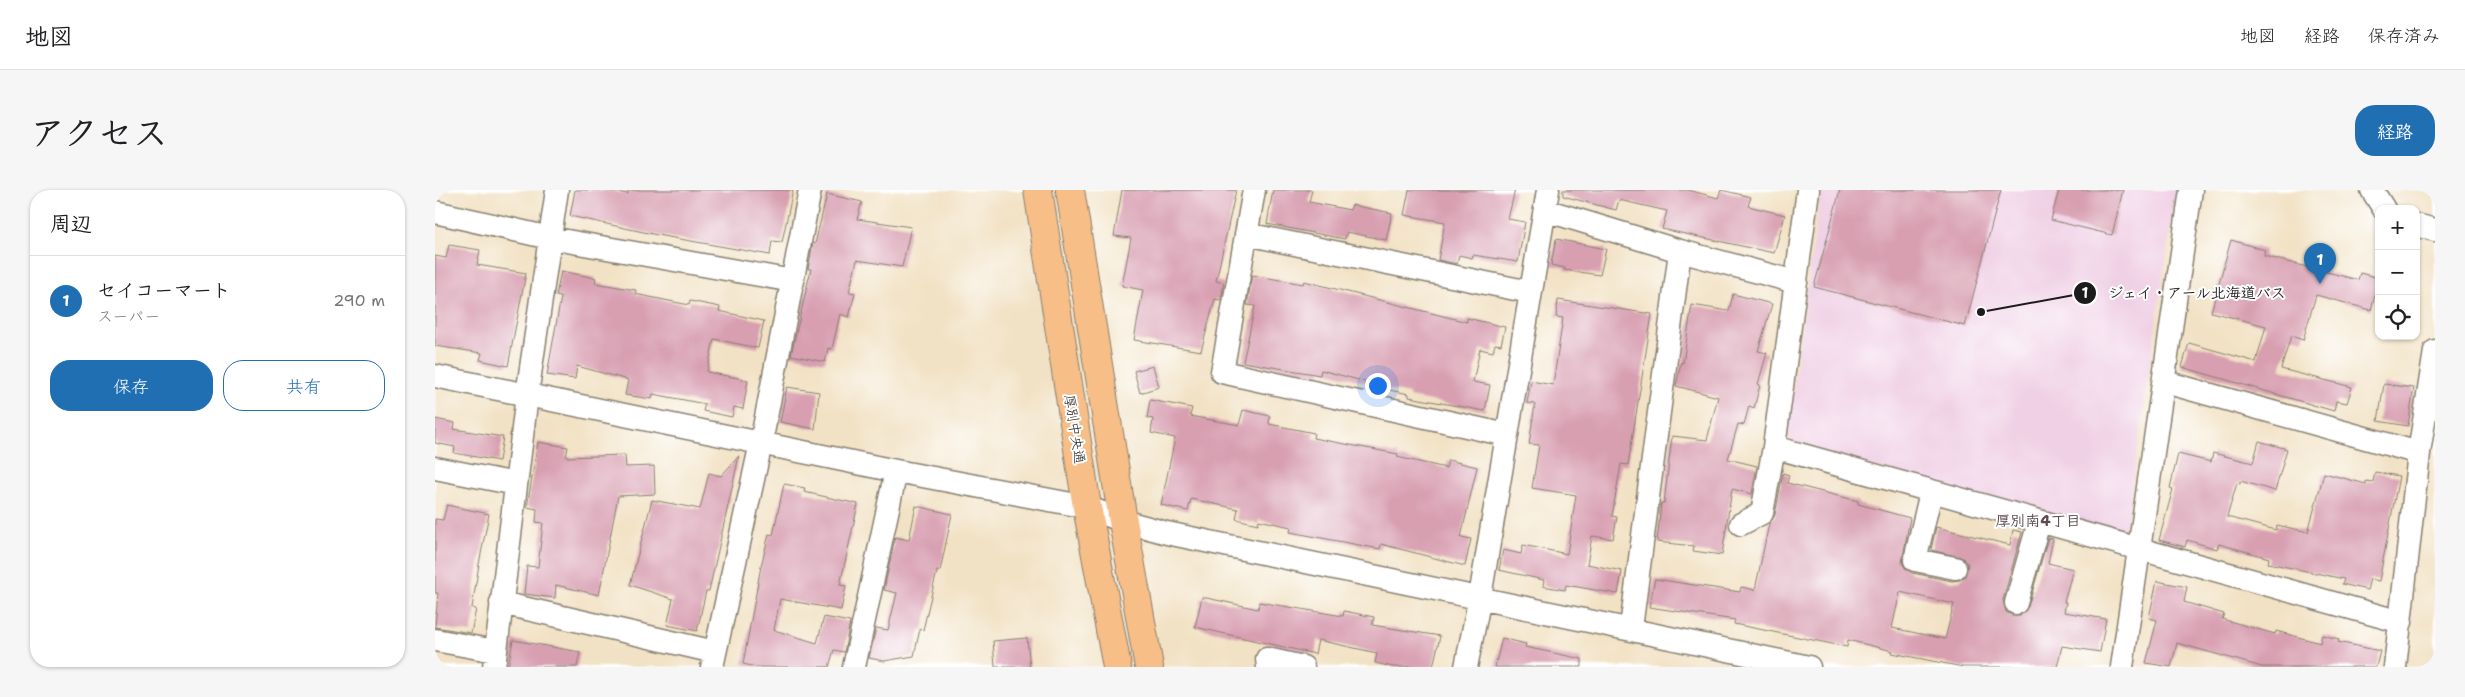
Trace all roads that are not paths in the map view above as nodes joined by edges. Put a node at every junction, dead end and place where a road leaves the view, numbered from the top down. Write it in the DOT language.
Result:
graph roads {
  1 [pos="557,190"];
  2 [pos="810,190"];
  3 [pos="1038,190"];
  4 [pos="1070,190"];
  5 [pos="1254,190"];
  6 [pos="1808,190"];
  7 [pos="2191,190"];
  8 [pos="2372,190"];
  9 [pos="1546,200"];
  10 [pos="2381,205"];
  11 [pos="435,212"];
  12 [pos="2420,226"];
  13 [pos="2435,230"];
  14 [pos="1246,234"];
  15 [pos="550,238"];
  16 [pos="1680,251"];
  17 [pos="793,281"];
  18 [pos="1796,282"];
  19 [pos="1530,292"];
  20 [pos="2435,351"];
  21 [pos="435,376"];
  22 [pos="2165,382"];
  23 [pos="527,394"];
  24 [pos="1507,435"];
  25 [pos="761,443"];
  26 [pos="1774,448"];
  27 [pos="2419,453"];
  28 [pos="435,468"];
  29 [pos="896,471"];
  30 [pos="516,484"];
  31 [pos="1931,492"];
  32 [pos="1087,507"];
  33 [pos="1123,521"];
  34 [pos="2039,522"];
  35 [pos="1741,524"];
  36 [pos="2139,550"];
  37 [pos="1955,568"];
  38 [pos="1480,597"];
  39 [pos="501,603"];
  40 [pos="2017,603"];
  41 [pos="2401,622"];
  42 [pos="1631,628"];
  43 [pos="435,640"];
  44 [pos="494,659"];
  45 [pos="714,659"];
  46 [pos="1803,666"];
  47 [pos="854,667"];
  48 [pos="1117,667"];
  49 [pos="1149,667"];
  50 [pos="1268,667"];
  51 [pos="1303,667"];
  52 [pos="1466,667"];
  53 [pos="2122,667"];
  54 [pos="2395,667"];
  1 -- 15 [label="street"];
  2 -- 17 [label="street"];
  3 -- 32 [label="main road, 厚別中央通"];
  4 -- 33 [label="main road"];
  5 -- 14 [label="street"];
  6 -- 18 [label="street"];
  7 -- 22 [label="street"];
  8 -- 10 [label="street"];
  9 -- 16 [label="street"];
  9 -- 19 [label="street"];
  11 -- 15 [label="street"];
  12 -- 13 [label="street"];
  14 -- 19 [label="street"];
  14 -- 24 [label="street"];
  15 -- 17 [label="street"];
  15 -- 23 [label="street"];
  16 -- 18 [label="street"];
  16 -- 42 [label="street"];
  17 -- 25 [label="street"];
  18 -- 26 [label="street"];
  19 -- 24 [label="street"];
  20 -- 27 [label="street"];
  21 -- 23 [label="street"];
  22 -- 27 [label="street"];
  22 -- 36 [label="street"];
  23 -- 25 [label="street"];
  23 -- 30 [label="street"];
  24 -- 38 [label="street"];
  25 -- 29 [label="street"];
  25 -- 45 [label="street"];
  26 -- 31 [label="street"];
  26 -- 35 [label="street"];
  27 -- 41 [label="street"];
  28 -- 30 [label="street"];
  29 -- 32 [label="street"];
  29 -- 47 [label="street"];
  30 -- 39 [label="street"];
  31 -- 34 [label="street"];
  31 -- 37 [label="street"];
  32 -- 33 [label="street"];
  32 -- 48 [label="main road, 厚別中央通"];
  33 -- 38 [label="street"];
  33 -- 49 [label="main road"];
  34 -- 36 [label="street"];
  34 -- 40 [label="street"];
  36 -- 41 [label="street"];
  36 -- 53 [label="street"];
  38 -- 42 [label="street"];
  38 -- 52 [label="street"];
  39 -- 44 [label="street"];
  39 -- 45 [label="street"];
  41 -- 54 [label="street"];
  42 -- 46 [label="street"];
  43 -- 44 [label="street"];
  50 -- 51 [label="street"];
}
